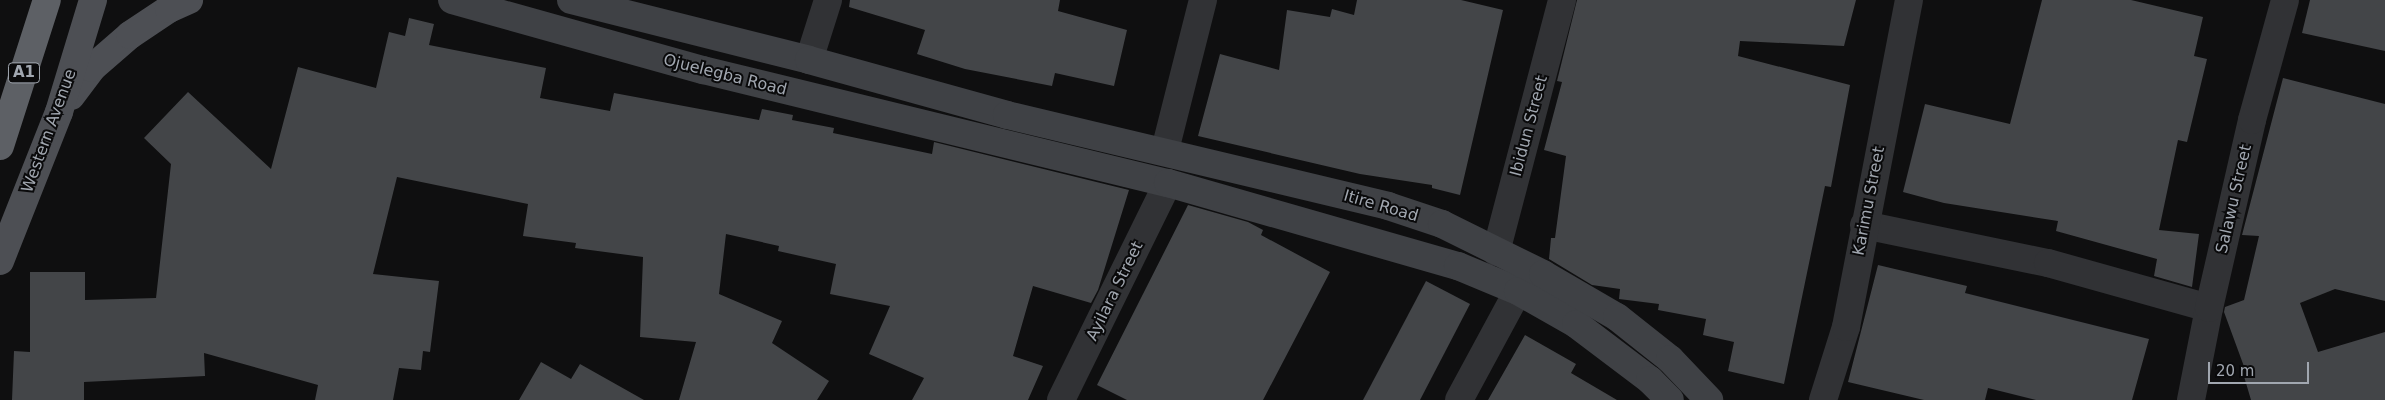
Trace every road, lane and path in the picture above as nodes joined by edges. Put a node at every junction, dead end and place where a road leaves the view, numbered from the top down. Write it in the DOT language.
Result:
graph roads {
  1 [pos="47,0"];
  2 [pos="93,0"];
  3 [pos="189,0"];
  4 [pos="452,0"];
  5 [pos="571,0"];
  6 [pos="828,0"];
  7 [pos="1203,0"];
  8 [pos="1562,0"];
  9 [pos="1909,0"];
  10 [pos="2285,0"];
  11 [pos="809,60"];
  12 [pos="59,112"];
  13 [pos="1007,115"];
  14 [pos="0,146"];
  15 [pos="1165,150"];
  16 [pos="1168,182"];
  17 [pos="1864,225"];
  18 [pos="1496,252"];
  19 [pos="0,261"];
  20 [pos="1518,291"];
  21 [pos="2209,308"];
  22 [pos="1061,400"];
  23 [pos="1459,400"];
  24 [pos="1670,400"];
  25 [pos="1709,400"];
  26 [pos="1823,400"];
  27 [pos="2191,400"];
  1 -- 14 [label="highway, A1"];
  2 -- 12 [label="main road, Western Avenue"];
  3 -- 12 [label="main road"];
  4 -- 16 [label="main road, Ojuelegba Road"];
  5 -- 11 [label="main road, Ojuelegba Road"];
  6 -- 11 [label="street"];
  7 -- 15 [label="street"];
  8 -- 18 [label="street, Ibidun Street"];
  9 -- 17 [label="street, Karimu Street"];
  10 -- 21 [label="street, Salawu Street"];
  11 -- 13 [label="main road, Ojuelegba Road"];
  12 -- 19 [label="main road, Western Avenue"];
  13 -- 15 [label="main road, Itire Road"];
  15 -- 18 [label="main road, Itire Road"];
  16 -- 20 [label="main road"];
  16 -- 22 [label="street, Ayilara Street"];
  17 -- 21 [label="street"];
  17 -- 26 [label="street, Karimu Street"];
  18 -- 25 [label="main road, Itire Road"];
  20 -- 23 [label="street"];
  20 -- 24 [label="main road"];
  21 -- 27 [label="street, Salawu Street"];
}
